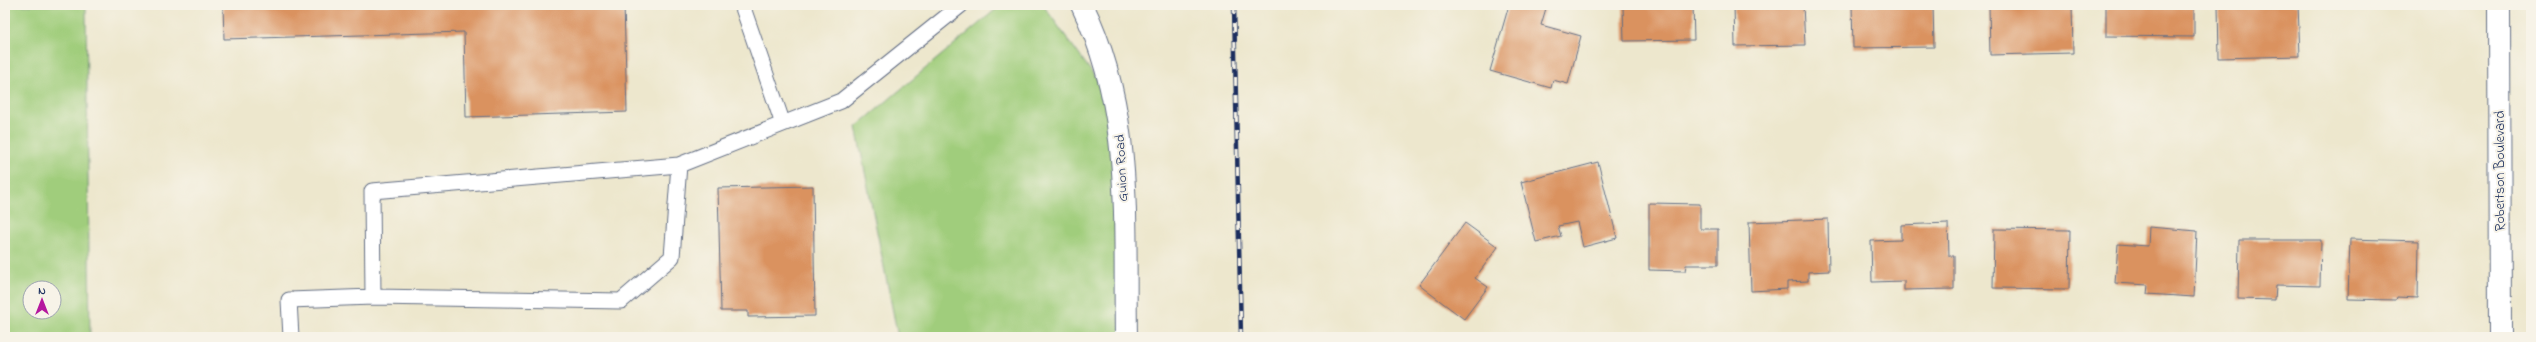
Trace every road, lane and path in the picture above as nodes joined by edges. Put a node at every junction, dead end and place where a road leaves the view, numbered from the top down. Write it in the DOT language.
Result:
graph roads {
  1 [pos="742,5"];
  2 [pos="961,5"];
  3 [pos="1082,5"];
  4 [pos="2499,5"];
  5 [pos="783,124"];
  6 [pos="679,165"];
  7 [pos="373,297"];
  8 [pos="291,337"];
  9 [pos="1126,337"];
  10 [pos="2500,337"];
  1 -- 5 [label="lane"];
  2 -- 5 [label="lane"];
  3 -- 9 [label="street, Guion Road"];
  4 -- 10 [label="street, Robertson Boulevard"];
  5 -- 6 [label="lane"];
  6 -- 7 [label="lane"];
  6 -- 7 [label="lane"];
  7 -- 8 [label="lane"];
}
